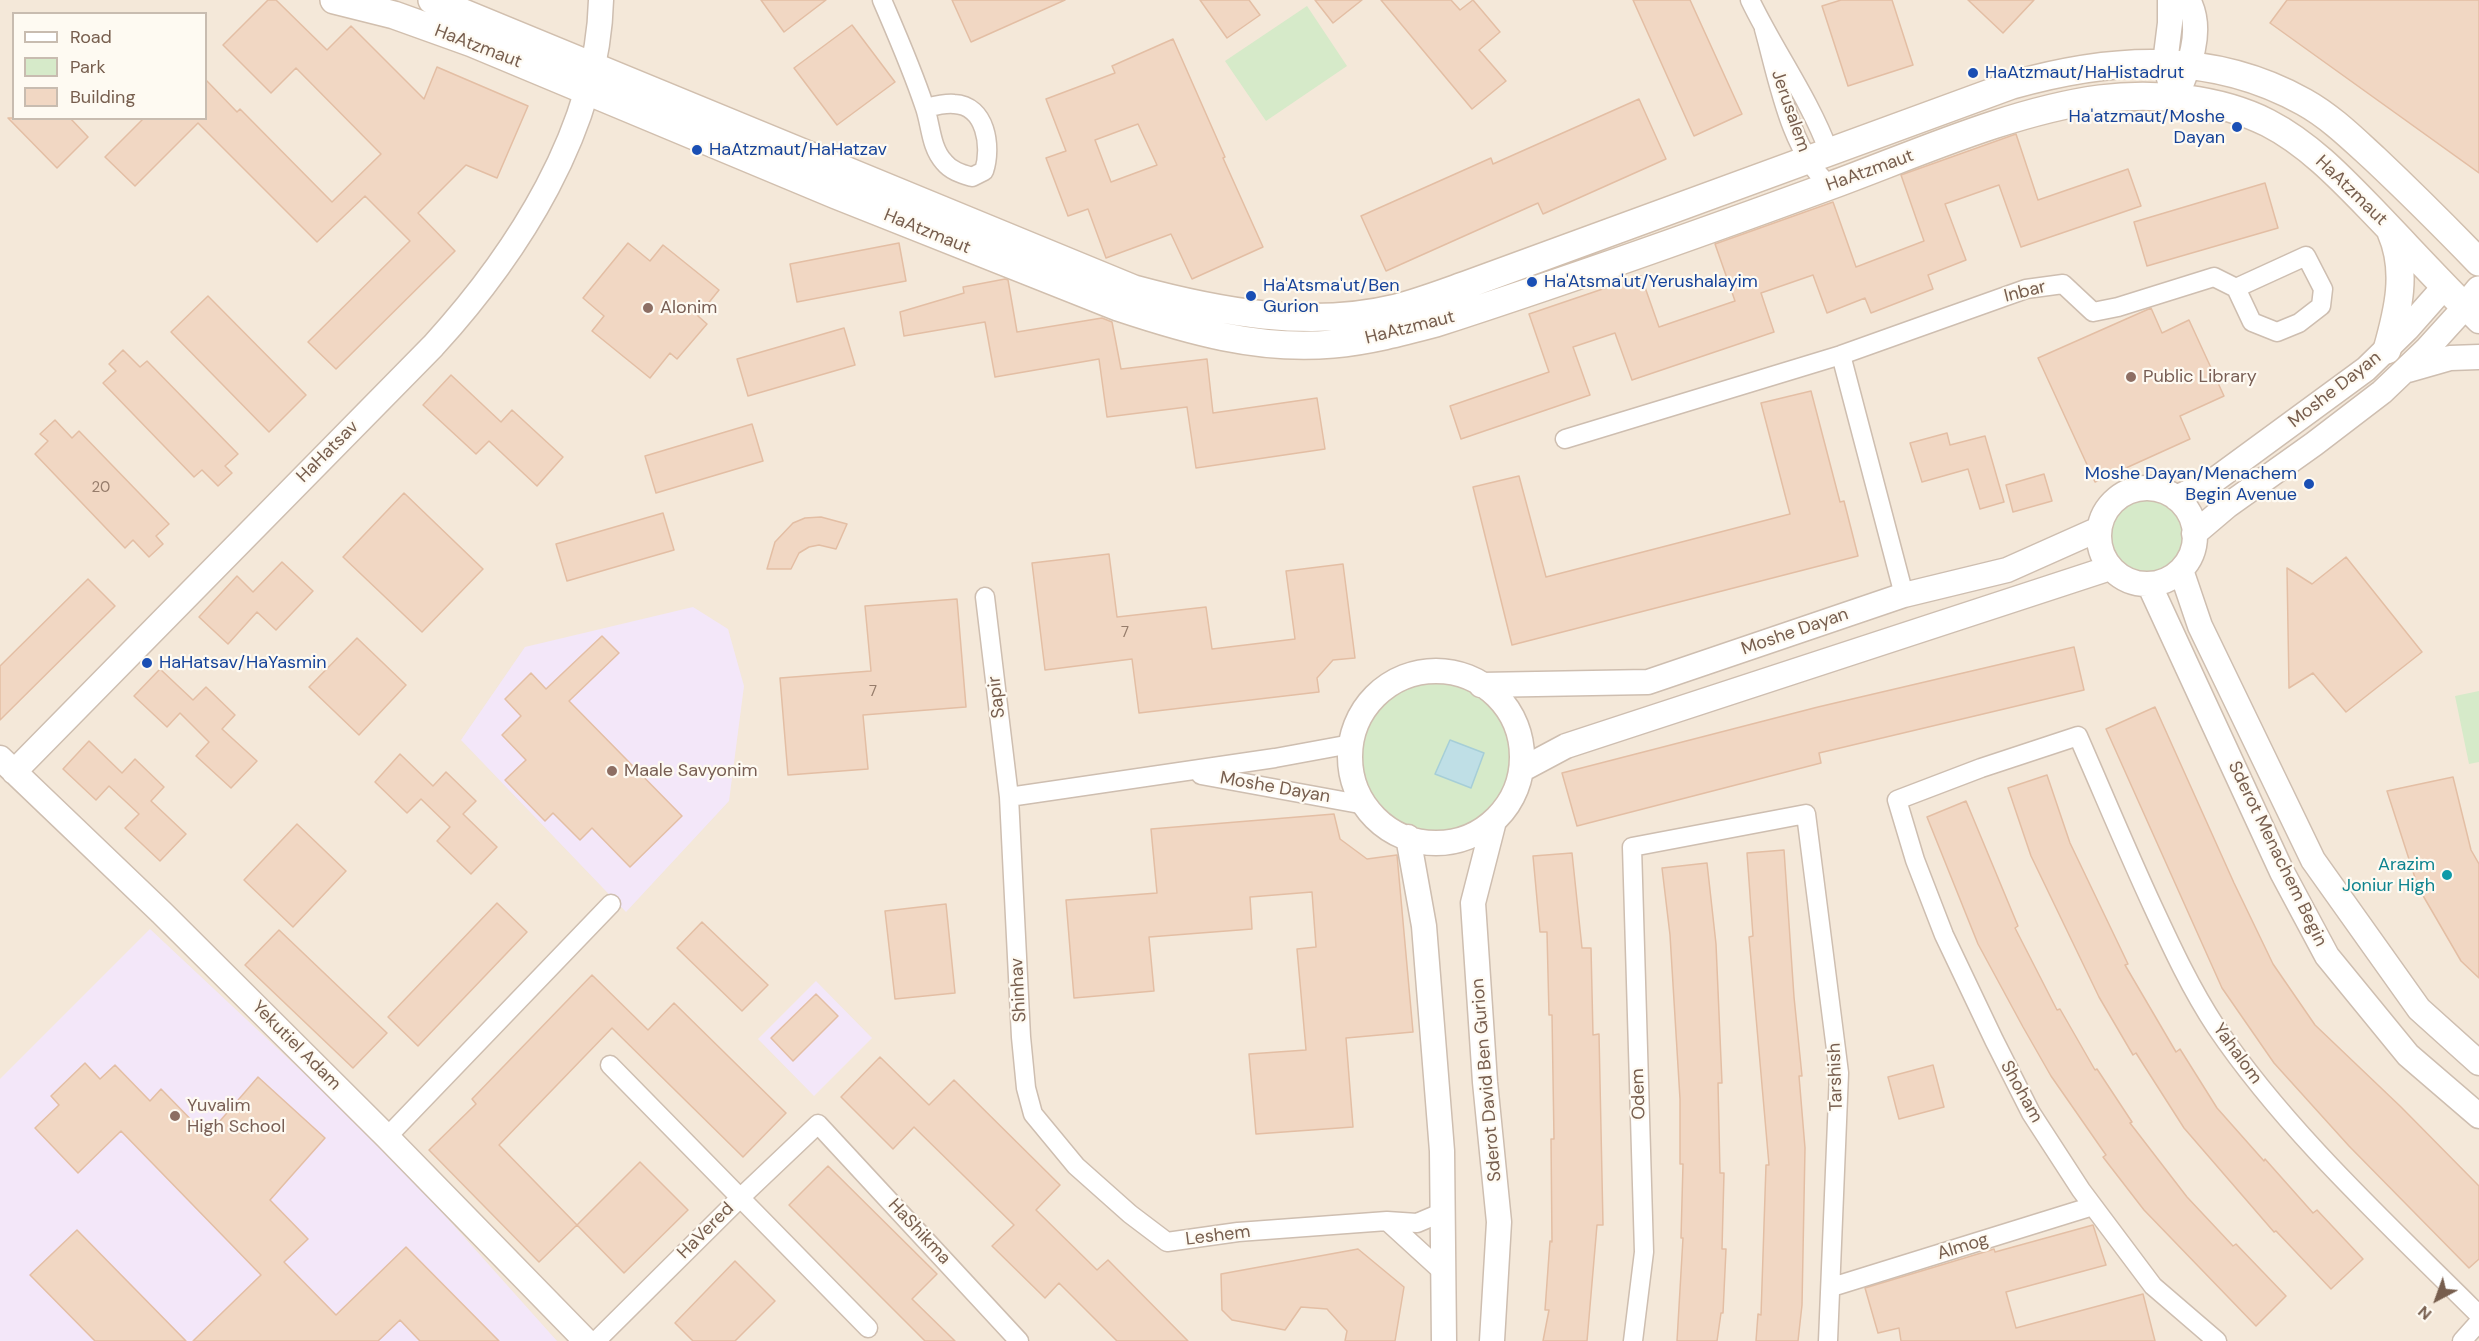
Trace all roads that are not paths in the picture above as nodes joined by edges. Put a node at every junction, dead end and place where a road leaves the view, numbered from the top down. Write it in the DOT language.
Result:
graph roads {
  1 [pos="334,0"];
  2 [pos="432,0"];
  3 [pos="602,0"];
  4 [pos="882,0"];
  5 [pos="1750,0"];
  6 [pos="2170,0"];
  7 [pos="2188,0"];
  8 [pos="1764,29"];
  9 [pos="2178,64"];
  10 [pos="590,79"];
  11 [pos="2175,99"];
  12 [pos="926,108"];
  13 [pos="1818,156"];
  14 [pos="1830,186"];
  15 [pos="2390,228"];
  16 [pos="2477,254"];
  17 [pos="2445,286"];
  18 [pos="2236,288"];
  19 [pos="2474,306"];
  20 [pos="2387,350"];
  21 [pos="1841,355"];
  22 [pos="2479,357"];
  23 [pos="2406,371"];
  24 [pos="1565,439"];
  25 [pos="2176,498"];
  26 [pos="2099,529"];
  27 [pos="2194,534"];
  28 [pos="2110,568"];
  29 [pos="2181,570"];
  30 [pos="2149,584"];
  31 [pos="1904,595"];
  32 [pos="985,597"];
  33 [pos="1481,685"];
  34 [pos="2078,736"];
  35 [pos="1351,744"];
  36 [pos="7,765"];
  37 [pos="1521,770"];
  38 [pos="1185,772"];
  39 [pos="1009,797"];
  40 [pos="1365,805"];
  41 [pos="1806,814"];
  42 [pos="1494,821"];
  43 [pos="1408,837"];
  44 [pos="611,904"];
  45 [pos="2479,1063"];
  46 [pos="609,1065"];
  47 [pos="2479,1116"];
  48 [pos="818,1124"];
  49 [pos="387,1137"];
  50 [pos="1076,1166"];
  51 [pos="740,1198"];
  52 [pos="2093,1206"];
  53 [pos="1443,1212"];
  54 [pos="1387,1221"];
  55 [pos="1444,1273"];
  56 [pos="1832,1287"];
  57 [pos="2479,1315"];
  58 [pos="2479,1322"];
  59 [pos="868,1329"];
  60 [pos="586,1341"];
  61 [pos="596,1341"];
  62 [pos="1019,1341"];
  63 [pos="1444,1341"];
  64 [pos="1492,1341"];
  65 [pos="1633,1341"];
  66 [pos="1828,1341"];
  67 [pos="2217,1341"];
  68 [pos="2462,1341"];
  1 -- 10 [label="main road, HaAtzmaut"];
  2 -- 10 [label="main road, HaAtzmaut"];
  3 -- 10 [label="street, HaHatsav"];
  4 -- 12 [label="street"];
  5 -- 8 [label="street, Jerusalem"];
  6 -- 9 [label="street"];
  7 -- 9 [label="street"];
  8 -- 13 [label="street, Jerusalem"];
  8 -- 13 [label="street, Jerusalem"];
  9 -- 11 [label="street"];
  9 -- 13 [label="main road, HaAtzmaut"];
  9 -- 16 [label="main road, HaAtzmaut"];
  10 -- 13 [label="main road, HaAtzmaut"];
  10 -- 14 [label="main road, HaAtzmaut"];
  10 -- 36 [label="street, HaHatsav"];
  11 -- 14 [label="main road, HaAtzmaut"];
  11 -- 15 [label="main road, HaAtzmaut"];
  13 -- 14 [label="street, Jerusalem"];
  15 -- 17 [label="main road, HaAtzmaut"];
  15 -- 20 [label="main road"];
  16 -- 17 [label="main road, Moshe Dayan"];
  17 -- 19 [label="main road, HaAtzmaut"];
  17 -- 20 [label="street, Moshe Dayan"];
  18 -- 18 [label="street"];
  18 -- 21 [label="street, Inbar"];
  19 -- 23 [label="street, Moshe Dayan"];
  20 -- 25 [label="street, Moshe Dayan"];
  21 -- 24 [label="street, Inbar"];
  21 -- 31 [label="street"];
  22 -- 23 [label="street"];
  23 -- 27 [label="street, Moshe Dayan"];
  25 -- 26 [label="street"];
  25 -- 27 [label="street"];
  26 -- 28 [label="street"];
  26 -- 31 [label="street, Moshe Dayan"];
  27 -- 29 [label="street"];
  28 -- 30 [label="street"];
  28 -- 37 [label="street, Moshe Dayan"];
  29 -- 30 [label="street"];
  29 -- 45 [label="street, Sderot Menachem Begin"];
  30 -- 47 [label="street, Sderot Menachem Begin"];
  31 -- 33 [label="street, Moshe Dayan"];
  32 -- 39 [label="street, Sapir"];
  33 -- 35 [label="street"];
  33 -- 37 [label="street"];
  34 -- 52 [label="street, Shoham"];
  34 -- 57 [label="street, Yahalom"];
  35 -- 38 [label="street, Moshe Dayan"];
  35 -- 40 [label="street"];
  36 -- 49 [label="street, Yekutiel Adam"];
  37 -- 42 [label="street"];
  38 -- 39 [label="street, Moshe Dayan"];
  38 -- 40 [label="street, Moshe Dayan"];
  39 -- 50 [label="street, Shinhav"];
  40 -- 43 [label="street"];
  41 -- 56 [label="street, Tarshish"];
  41 -- 65 [label="street, Odem"];
  42 -- 43 [label="street"];
  42 -- 64 [label="street, Sderot David Ben Gurion"];
  43 -- 53 [label="street"];
  44 -- 49 [label="street"];
  46 -- 51 [label="street"];
  48 -- 51 [label="street, HaVered"];
  48 -- 62 [label="street, HaShikma"];
  49 -- 60 [label="street, Yekutiel Adam"];
  50 -- 54 [label="street, Leshem"];
  51 -- 59 [label="street"];
  51 -- 61 [label="street, HaVered"];
  52 -- 56 [label="street, Almog"];
  52 -- 67 [label="street, Shoham"];
  53 -- 54 [label="street, Leshem"];
  53 -- 55 [label="street"];
  54 -- 55 [label="street"];
  55 -- 63 [label="street"];
  56 -- 66 [label="street, Tarshish"];
  58 -- 68 [label="street"];
}
